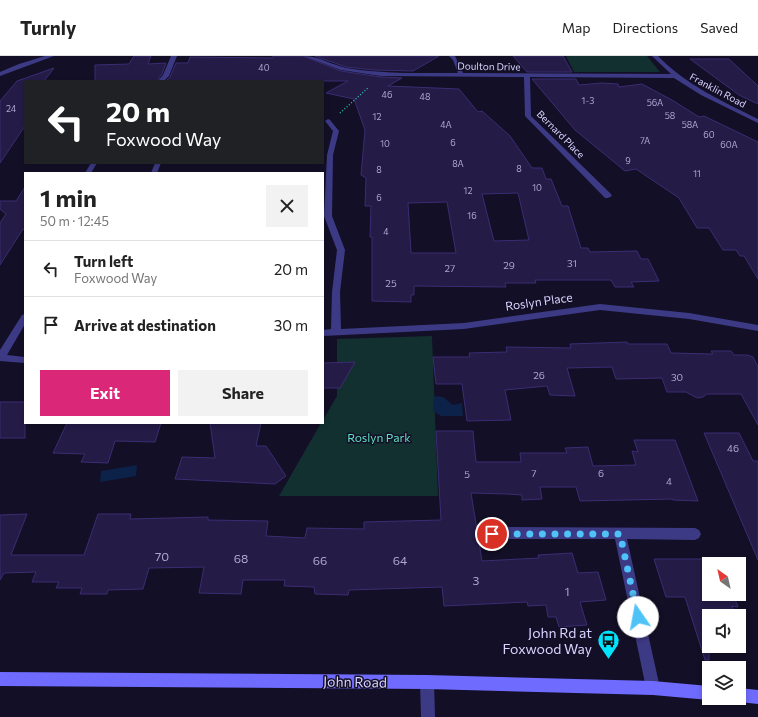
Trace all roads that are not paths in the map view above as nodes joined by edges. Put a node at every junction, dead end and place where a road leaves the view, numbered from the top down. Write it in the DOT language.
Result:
graph roads {
  1 [pos="51,56"];
  2 [pos="174,56"];
  3 [pos="307,56"];
  4 [pos="452,56"];
  5 [pos="655,56"];
  6 [pos="44,57"];
  7 [pos="0,74"];
  8 [pos="461,74"];
  9 [pos="527,75"];
  10 [pos="674,76"];
  11 [pos="162,80"];
  12 [pos="328,121"];
  13 [pos="758,121"];
  14 [pos="608,196"];
  15 [pos="24,319"];
  16 [pos="758,328"];
  17 [pos="324,333"];
  18 [pos="336,333"];
  19 [pos="0,358"];
  20 [pos="24,360"];
  21 [pos="492,534"];
  22 [pos="620,534"];
  23 [pos="695,534"];
  24 [pos="0,679"];
  25 [pos="427,682"];
  26 [pos="653,688"];
  27 [pos="702,692"];
  28 [pos="746,696"];
  29 [pos="758,697"];
  30 [pos="428,717"];
  1 -- 6 [label="street"];
  2 -- 11 [label="street"];
  3 -- 8 [label="street, Doulton Drive"];
  4 -- 8 [label="street"];
  5 -- 10 [label="street, Franklin Road"];
  6 -- 7 [label="street"];
  8 -- 9 [label="street, Doulton Drive"];
  9 -- 10 [label="street, Doulton Drive"];
  9 -- 14 [label="street, Bernard Place"];
  10 -- 13 [label="street, Franklin Road"];
  12 -- 18 [label="street"];
  15 -- 19 [label="street"];
  16 -- 18 [label="street, Roslyn Place"];
  17 -- 18 [label="street, Roslyn Place"];
  19 -- 20 [label="street"];
  21 -- 22 [label="street"];
  22 -- 23 [label="street"];
  22 -- 26 [label="street"];
  24 -- 25 [label="street, John Road"];
  25 -- 26 [label="street, John Road"];
  25 -- 30 [label="street"];
  26 -- 27 [label="street, John Road"];
  28 -- 29 [label="street"];
}
